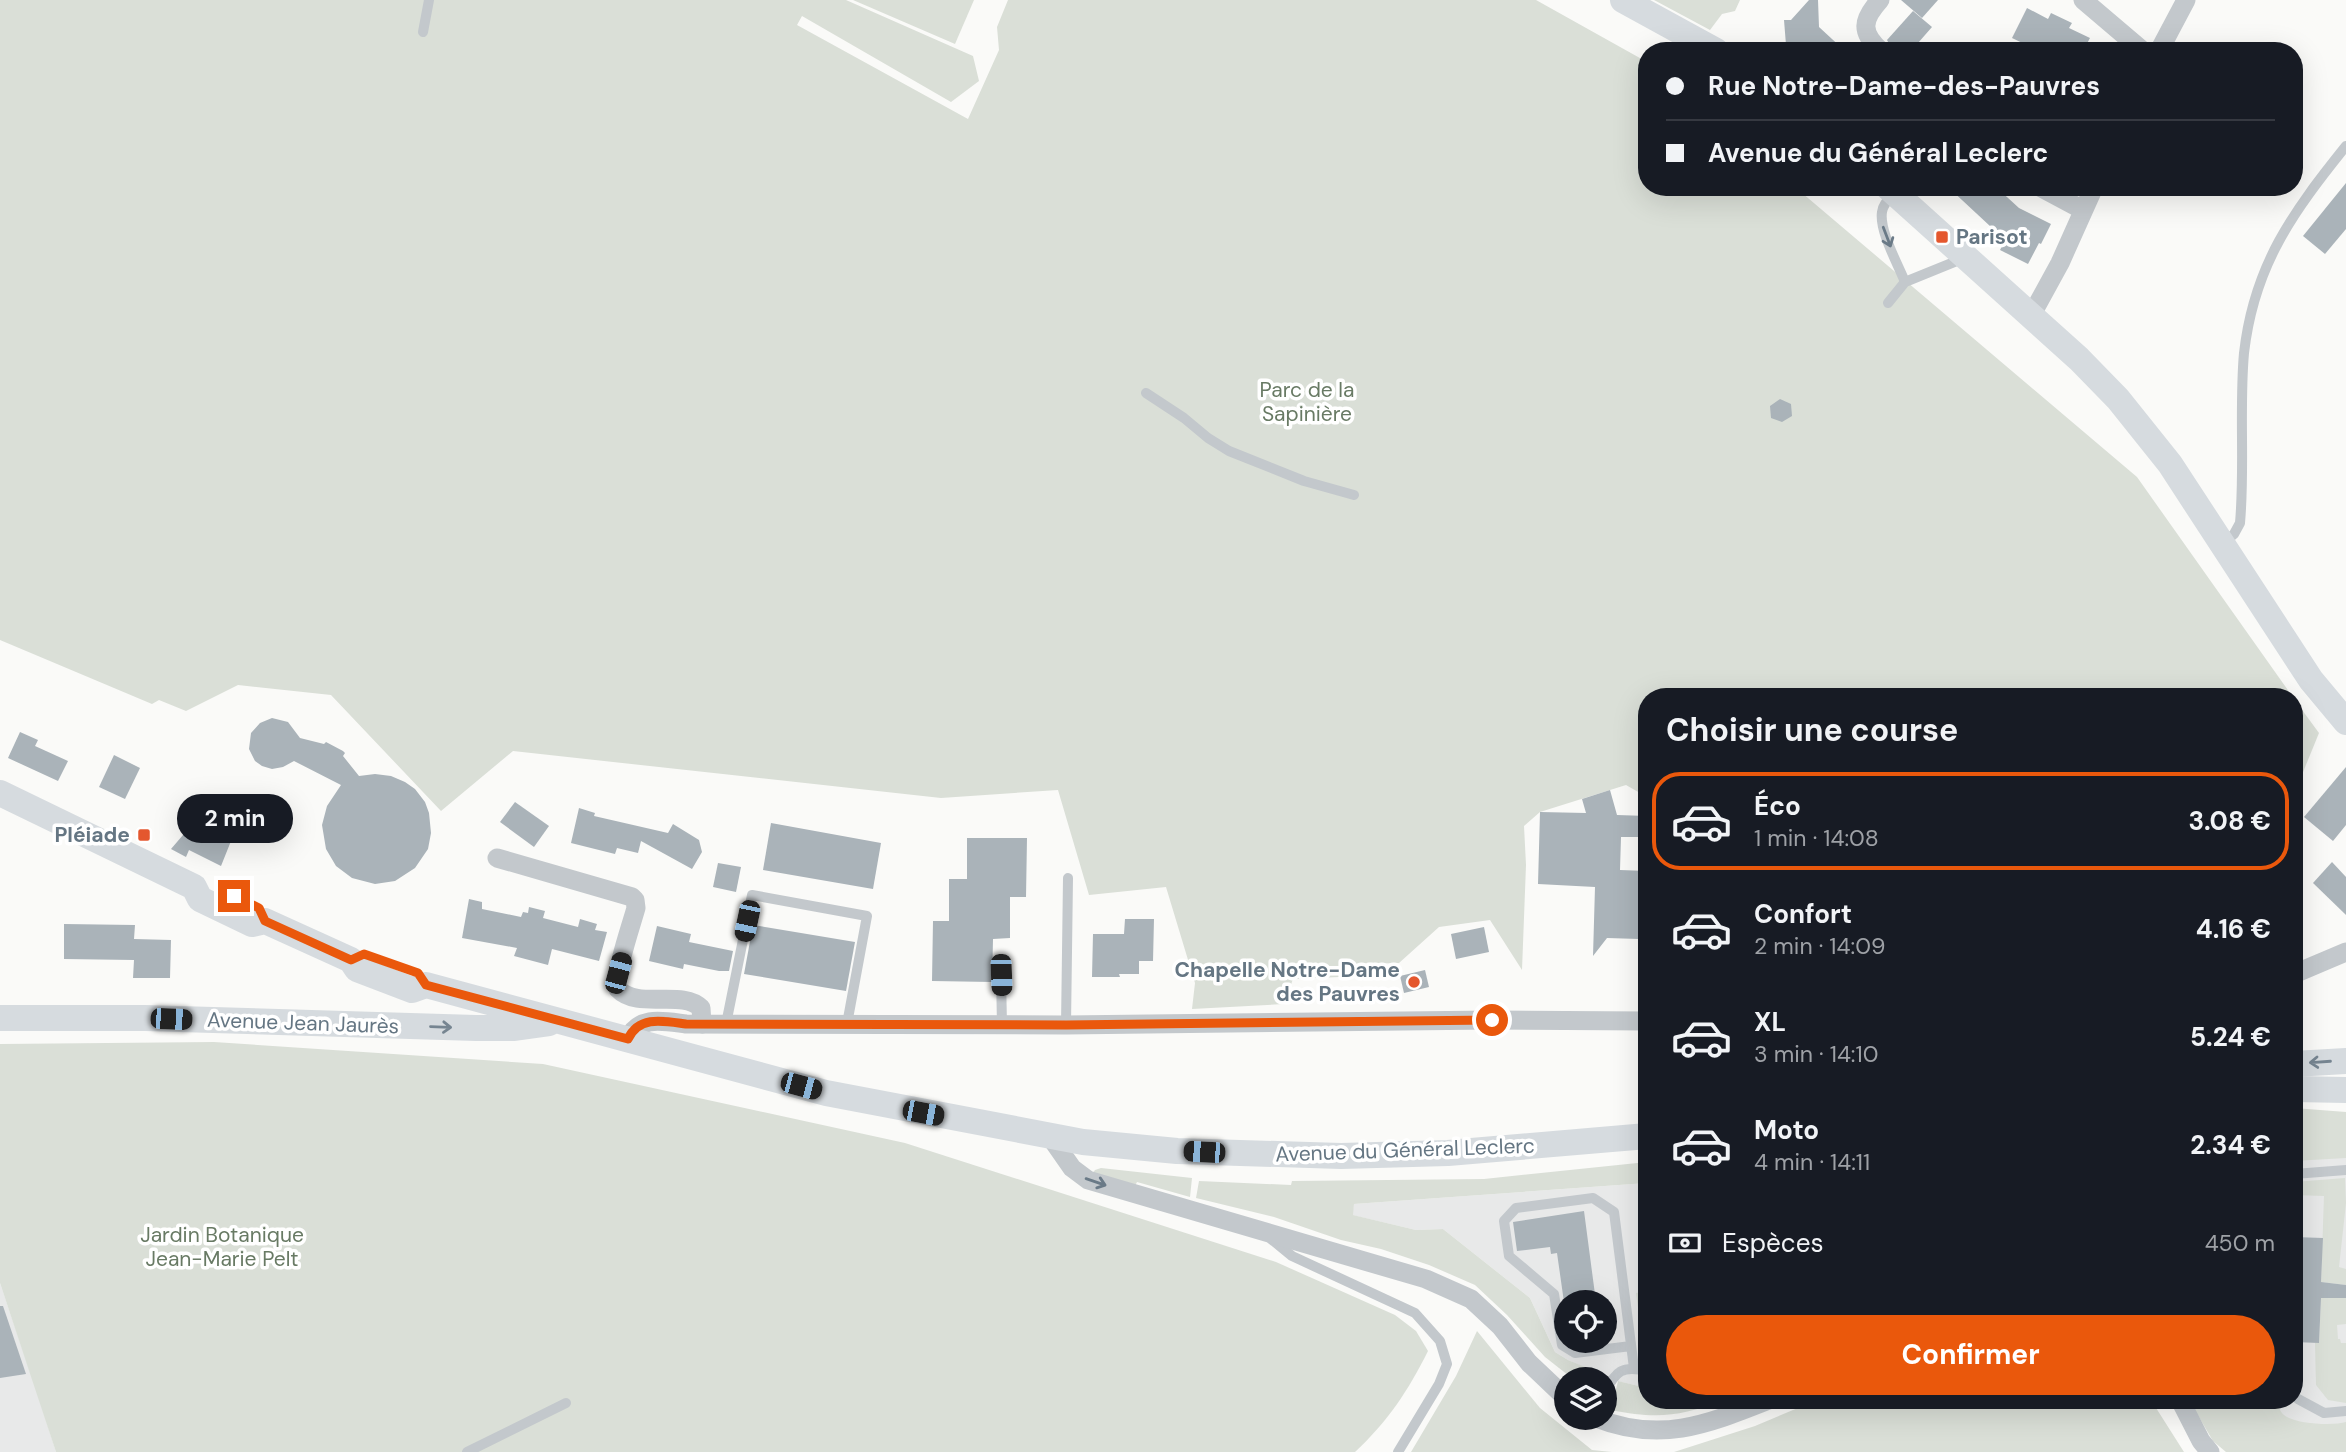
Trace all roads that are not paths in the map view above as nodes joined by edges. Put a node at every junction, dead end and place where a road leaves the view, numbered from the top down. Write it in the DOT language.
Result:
graph roads {
  1 [pos="429,0"];
  2 [pos="1623,0"];
  3 [pos="1880,0"];
  4 [pos="2083,0"];
  5 [pos="2186,0"];
  6 [pos="423,32"];
  7 [pos="1700,42"];
  8 [pos="1871,42"];
  9 [pos="2132,42"];
  10 [pos="2164,42"];
  11 [pos="2346,146"];
  12 [pos="1888,196"];
  13 [pos="1898,196"];
  14 [pos="2057,196"];
  15 [pos="2090,196"];
  16 [pos="2083,210"];
  17 [pos="1966,257"];
  18 [pos="1905,282"];
  19 [pos="1888,303"];
  20 [pos="2031,316"];
  21 [pos="1146,393"];
  22 [pos="1354,495"];
  23 [pos="2222,545"];
  24 [pos="2346,722"];
  25 [pos="0,793"];
  26 [pos="497,858"];
  27 [pos="1068,878"];
  28 [pos="2346,952"];
  29 [pos="2303,968"];
  30 [pos="1001,975"];
  31 [pos="0,1018"];
  32 [pos="564,1021"];
  33 [pos="1638,1021"];
  34 [pos="694,1024"];
  35 [pos="726,1024"];
  36 [pos="847,1024"];
  37 [pos="1002,1025"];
  38 [pos="1066,1025"];
  39 [pos="640,1043"];
  40 [pos="2346,1060"];
  41 [pos="2303,1063"];
  42 [pos="2303,1089"];
  43 [pos="2346,1090"];
  44 [pos="1049,1135"];
  45 [pos="1638,1137"];
  46 [pos="2346,1170"];
  47 [pos="2303,1173"];
  48 [pos="1260,1229"];
  49 [pos="1631,1346"];
  50 [pos="1634,1368"];
  51 [pos="1638,1369"];
  52 [pos="1617,1374"];
  53 [pos="1554,1387"];
  54 [pos="2303,1402"];
  55 [pos="566,1403"];
  56 [pos="1745,1409"];
  57 [pos="2185,1409"];
  58 [pos="2346,1410"];
  59 [pos="1617,1426"];
  60 [pos="467,1452"];
  61 [pos="1398,1452"];
  62 [pos="2210,1452"];
  1 -- 6 [label="lane"];
  2 -- 7 [label="main road"];
  3 -- 8 [label="street"];
  4 -- 9 [label="street"];
  5 -- 10 [label="street"];
  11 -- 23 [label="lane"];
  12 -- 18 [label="lane, one-way"];
  13 -- 17 [label="main road"];
  14 -- 16 [label="street"];
  15 -- 16 [label="street"];
  16 -- 20 [label="street"];
  17 -- 18 [label="lane"];
  17 -- 20 [label="main road"];
  18 -- 19 [label="lane"];
  20 -- 23 [label="main road"];
  21 -- 22 [label="lane"];
  23 -- 24 [label="main road"];
  25 -- 32 [label="main road, Avenue du Général Leclerc"];
  26 -- 34 [label="street"];
  27 -- 38 [label="lane"];
  28 -- 29 [label="street"];
  30 -- 37 [label="lane"];
  31 -- 32 [label="main road, Avenue Jean Jaurès, one-way"];
  32 -- 39 [label="main road, Avenue du Général Leclerc"];
  33 -- 38 [label="street"];
  34 -- 35 [label="street"];
  34 -- 39 [label="street"];
  35 -- 36 [label="street"];
  35 -- 36 [label="lane"];
  36 -- 37 [label="street"];
  37 -- 38 [label="street"];
  39 -- 44 [label="main road, Avenue du Général Leclerc"];
  40 -- 41 [label="main road, one-way"];
  42 -- 43 [label="main road"];
  44 -- 45 [label="main road, Avenue du Général Leclerc"];
  44 -- 48 [label="street, one-way"];
  46 -- 47 [label="lane"];
  48 -- 53 [label="street"];
  48 -- 61 [label="lane"];
  49 -- 49 [label="lane"];
  49 -- 50 [label="lane"];
  50 -- 51 [label="lane"];
  50 -- 52 [label="lane"];
  54 -- 58 [label="lane"];
  55 -- 60 [label="lane"];
  56 -- 59 [label="street"];
  57 -- 62 [label="street"];
}
